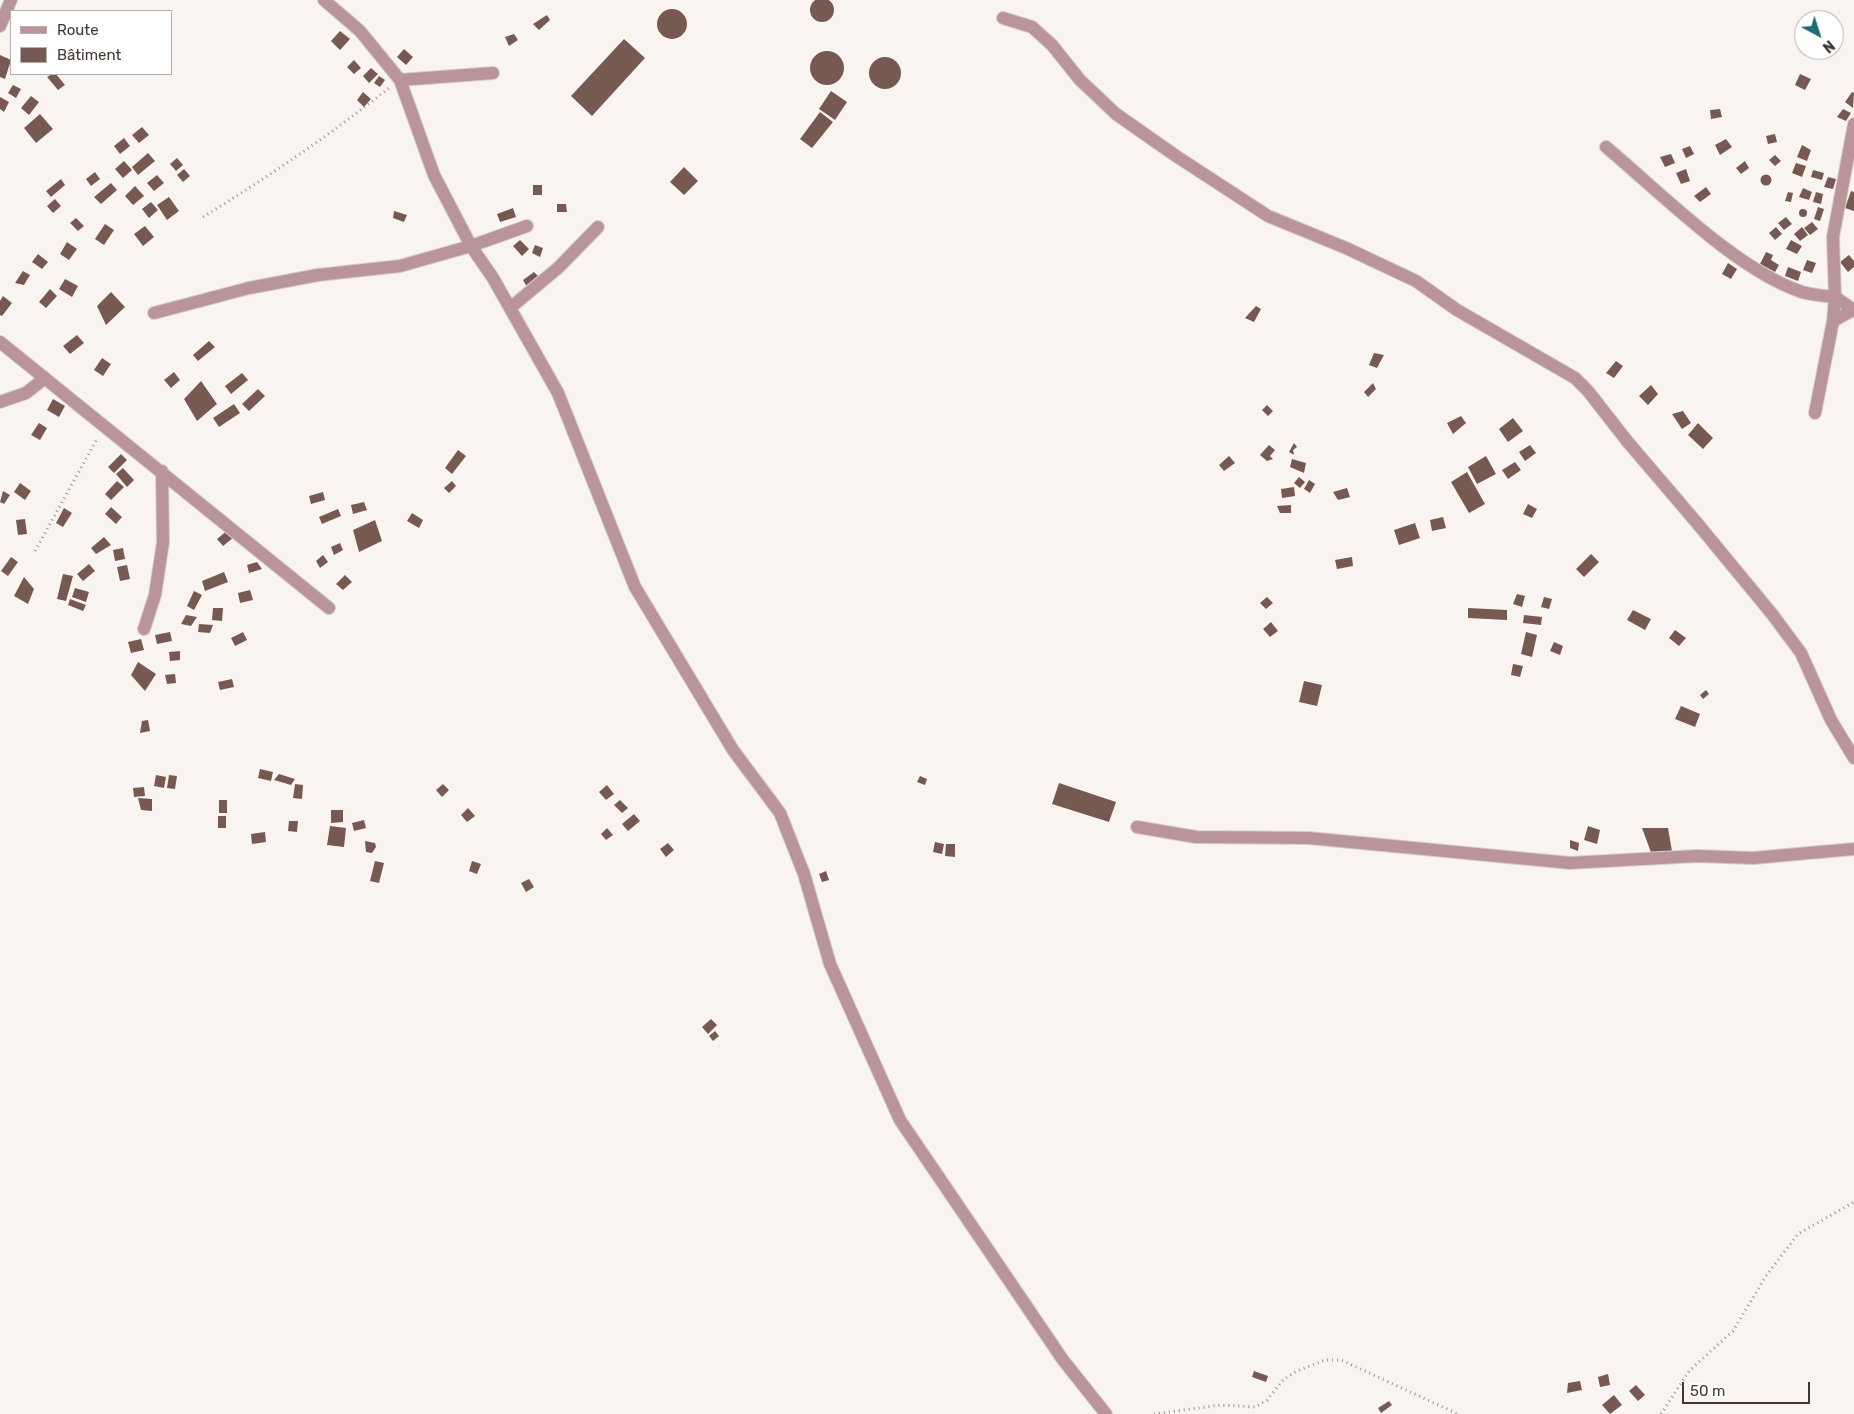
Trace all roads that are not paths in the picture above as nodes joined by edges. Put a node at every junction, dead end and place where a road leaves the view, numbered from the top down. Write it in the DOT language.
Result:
graph roads {
  1 [pos="11,0"];
  2 [pos="324,0"];
  3 [pos="1003,18"];
  4 [pos="0,26"];
  5 [pos="494,73"];
  6 [pos="400,80"];
  7 [pos="1854,124"];
  8 [pos="1606,147"];
  9 [pos="526,226"];
  10 [pos="598,227"];
  11 [pos="471,246"];
  12 [pos="1835,297"];
  13 [pos="510,308"];
  14 [pos="1853,310"];
  15 [pos="154,313"];
  16 [pos="1833,321"];
  17 [pos="0,342"];
  18 [pos="45,378"];
  19 [pos="0,402"];
  20 [pos="1815,413"];
  21 [pos="162,471"];
  22 [pos="329,608"];
  23 [pos="144,629"];
  24 [pos="1854,758"];
  25 [pos="1136,827"];
  26 [pos="1854,849"];
  27 [pos="1106,1414"];
  1 -- 4 [label="street"];
  2 -- 6 [label="street"];
  3 -- 24 [label="street"];
  5 -- 6 [label="street"];
  6 -- 11 [label="street"];
  7 -- 12 [label="street"];
  8 -- 12 [label="street"];
  9 -- 11 [label="street"];
  10 -- 13 [label="street"];
  11 -- 13 [label="street"];
  11 -- 15 [label="street"];
  12 -- 14 [label="street"];
  12 -- 16 [label="street"];
  13 -- 27 [label="street"];
  14 -- 16 [label="street"];
  16 -- 20 [label="street"];
  17 -- 18 [label="street"];
  18 -- 19 [label="street"];
  18 -- 21 [label="street"];
  21 -- 22 [label="street"];
  21 -- 23 [label="street"];
  25 -- 26 [label="street"];
}
